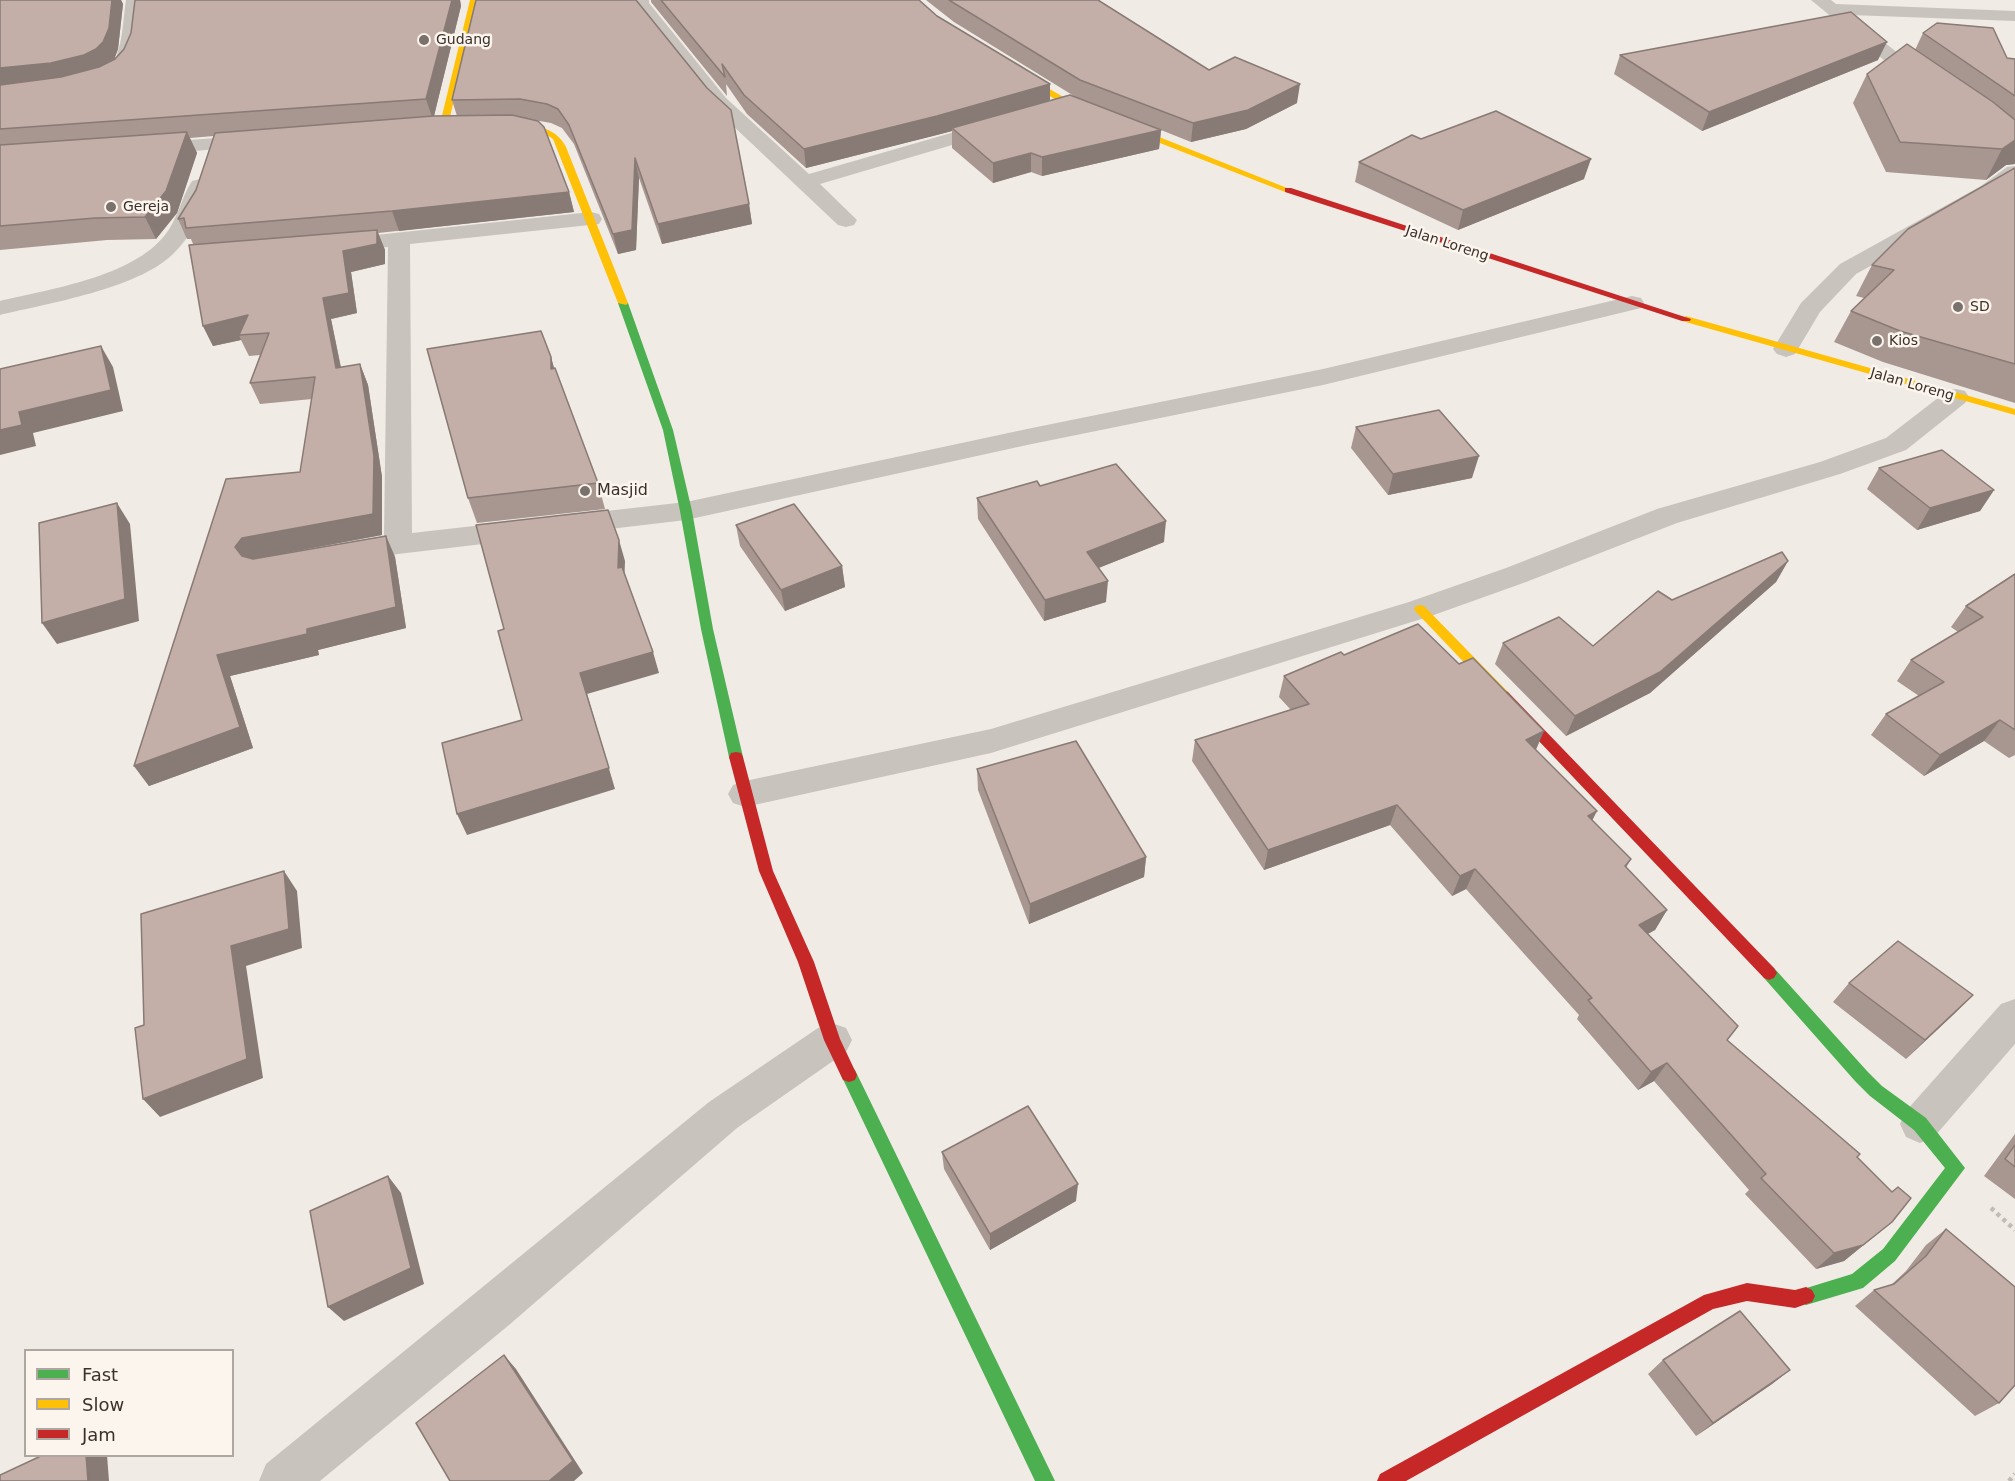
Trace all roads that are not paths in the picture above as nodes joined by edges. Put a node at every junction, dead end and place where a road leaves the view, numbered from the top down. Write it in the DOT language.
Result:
graph roads {
  1 [pos="135,0"];
  2 [pos="474,0"];
  3 [pos="640,0"];
  4 [pos="1826,4"];
  5 [pos="2015,16"];
  6 [pos="998,62"];
  7 [pos="101,82"];
  8 [pos="1943,97"];
  9 [pos="1071,105"];
  10 [pos="1049,111"];
  11 [pos="1016,121"];
  12 [pos="443,128"];
  13 [pos="420,130"];
  14 [pos="271,140"];
  15 [pos="213,144"];
  16 [pos="130,150"];
  17 [pos="2015,172"];
  18 [pos="805,182"];
  19 [pos="591,219"];
  20 [pos="846,220"];
  21 [pos="399,240"];
  22 [pos="317,246"];
  23 [pos="1632,303"];
  24 [pos="0,308"];
  25 [pos="1786,349"];
  26 [pos="1956,397"];
  27 [pos="2015,412"];
  28 [pos="686,511"];
  29 [pos="398,544"];
  30 [pos="320,558"];
  31 [pos="1420,609"];
  32 [pos="745,794"];
  33 [pos="2015,1016"];
  34 [pos="832,1040"];
  35 [pos="1920,1124"];
  36 [pos="1043,1480"];
  37 [pos="283,1481"];
  38 [pos="1387,1481"];
  1 -- 7 [label="street"];
  2 -- 12 [label="street"];
  3 -- 18 [label="street"];
  4 -- 5 [label="street"];
  4 -- 8 [label="street"];
  6 -- 9 [label="street, Jalan Loreng"];
  9 -- 10 [label="street"];
  9 -- 23 [label="street, Jalan Loreng"];
  11 -- 18 [label="street"];
  12 -- 13 [label="street"];
  12 -- 19 [label="street"];
  14 -- 15 [label="street"];
  15 -- 16 [label="street"];
  15 -- 24 [label="street"];
  17 -- 25 [label="street"];
  18 -- 20 [label="street"];
  19 -- 21 [label="street"];
  19 -- 28 [label="street"];
  21 -- 22 [label="street"];
  21 -- 29 [label="street"];
  23 -- 25 [label="street, Jalan Loreng"];
  23 -- 28 [label="street"];
  25 -- 26 [label="street, Jalan Loreng"];
  26 -- 27 [label="street, Jalan Loreng"];
  26 -- 31 [label="street"];
  28 -- 29 [label="street"];
  28 -- 32 [label="street"];
  29 -- 30 [label="street"];
  31 -- 32 [label="street"];
  31 -- 35 [label="street"];
  32 -- 34 [label="street"];
  33 -- 35 [label="street"];
  34 -- 36 [label="street"];
  34 -- 37 [label="street"];
  35 -- 38 [label="street"];
}
